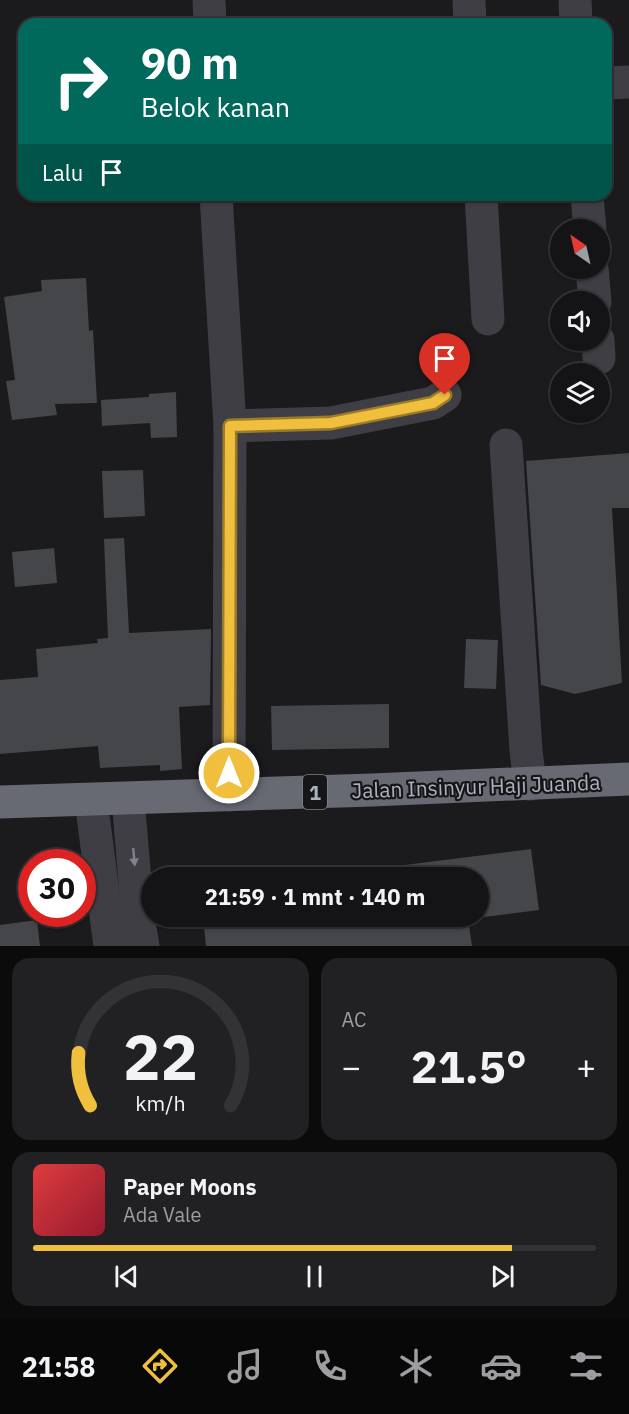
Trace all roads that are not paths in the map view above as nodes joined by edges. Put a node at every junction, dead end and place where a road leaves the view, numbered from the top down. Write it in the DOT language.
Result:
graph roads {
  1 [pos="209,0"];
  2 [pos="469,0"];
  3 [pos="575,0"];
  4 [pos="210,18"];
  5 [pos="470,18"];
  6 [pos="576,18"];
  7 [pos="612,82"];
  8 [pos="629,82"];
  9 [pos="216,201"];
  10 [pos="481,201"];
  11 [pos="588,201"];
  12 [pos="589,219"];
  13 [pos="488,319"];
  14 [pos="445,395"];
  15 [pos="230,426"];
  16 [pos="506,445"];
  17 [pos="629,779"];
  18 [pos="530,784"];
  19 [pos="229,795"];
  20 [pos="128,799"];
  21 [pos="91,800"];
  22 [pos="0,802"];
  23 [pos="110,946"];
  24 [pos="143,946"];
  1 -- 4 [label="street"];
  2 -- 5 [label="street"];
  3 -- 6 [label="street"];
  7 -- 8 [label="street"];
  9 -- 15 [label="street"];
  10 -- 13 [label="street"];
  11 -- 12 [label="street"];
  14 -- 15 [label="street"];
  15 -- 19 [label="street"];
  16 -- 18 [label="street"];
  17 -- 18 [label="highway, Jalan Insinyur Haji Juanda / 1"];
  18 -- 19 [label="highway, Jalan Insinyur Haji Juanda / 1"];
  19 -- 20 [label="highway, Jalan Insinyur Haji Juanda / 1"];
  20 -- 21 [label="highway, Jalan Insinyur Haji Juanda / 1"];
  20 -- 24 [label="street, one-way"];
  21 -- 22 [label="highway, Jalan Insinyur Haji Juanda / 1"];
  21 -- 23 [label="street"];
}
